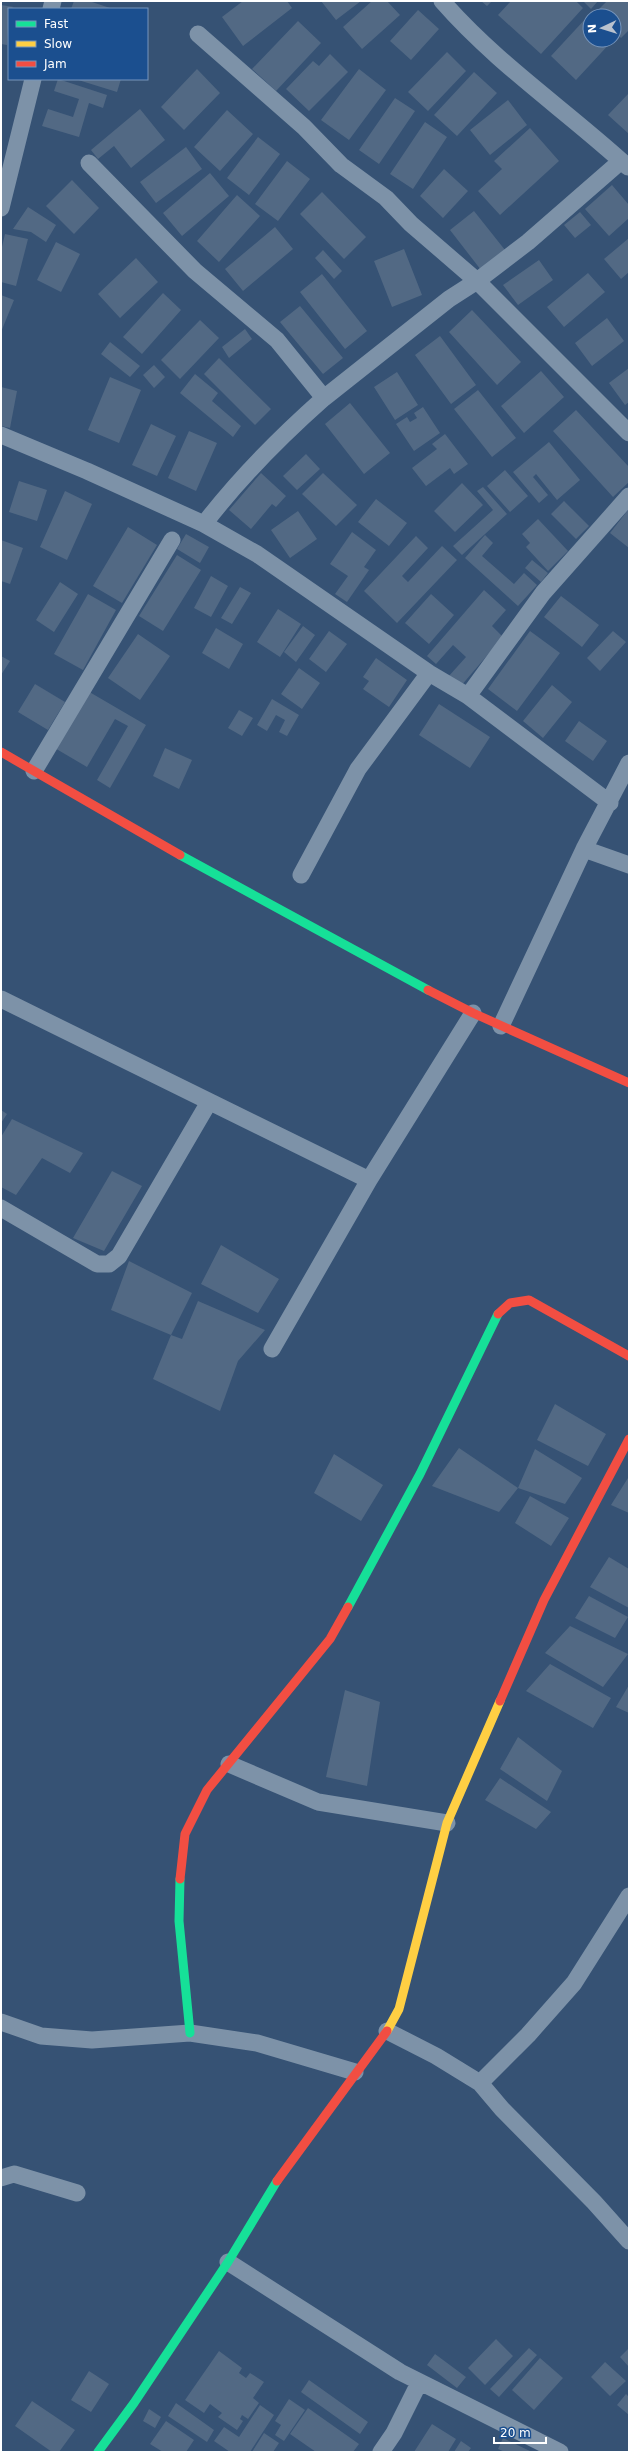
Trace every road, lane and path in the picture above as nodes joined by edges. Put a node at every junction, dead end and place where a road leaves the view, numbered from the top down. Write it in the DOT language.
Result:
graph roads {
  1 [pos="442,1"];
  2 [pos="198,34"];
  3 [pos="33,80"];
  4 [pos="89,163"];
  5 [pos="625,164"];
  6 [pos="1,208"];
  7 [pos="477,281"];
  8 [pos="324,398"];
  9 [pos="629,433"];
  10 [pos="1,436"];
  11 [pos="629,496"];
  12 [pos="204,524"];
  13 [pos="172,540"];
  14 [pos="429,673"];
  15 [pos="468,696"];
  16 [pos="1,752"];
  17 [pos="629,763"];
  18 [pos="34,771"];
  19 [pos="610,803"];
  20 [pos="584,849"];
  21 [pos="629,865"];
  22 [pos="301,875"];
  23 [pos="1,999"];
  24 [pos="472,1013"];
  25 [pos="500,1026"];
  26 [pos="629,1083"];
  27 [pos="210,1102"];
  28 [pos="369,1180"];
  29 [pos="1,1208"];
  30 [pos="272,1349"];
  31 [pos="629,1356"];
  32 [pos="629,1439"];
  33 [pos="229,1764"];
  34 [pos="447,1823"];
  35 [pos="629,1896"];
  36 [pos="1,2022"];
  37 [pos="387,2031"];
  38 [pos="190,2033"];
  39 [pos="355,2072"];
  40 [pos="480,2083"];
  41 [pos="1,2178"];
  42 [pos="77,2193"];
  43 [pos="629,2241"];
  44 [pos="228,2262"];
  45 [pos="419,2383"];
  46 [pos="98,2452"];
  47 [pos="381,2452"];
  48 [pos="560,2452"];
  1 -- 5 [label="street"];
  2 -- 7 [label="street"];
  3 -- 6 [label="street"];
  4 -- 8 [label="street"];
  5 -- 7 [label="street"];
  7 -- 8 [label="street"];
  7 -- 9 [label="street"];
  8 -- 12 [label="street"];
  10 -- 12 [label="street"];
  11 -- 15 [label="street"];
  12 -- 14 [label="street"];
  13 -- 18 [label="street"];
  14 -- 15 [label="street"];
  14 -- 22 [label="street"];
  15 -- 19 [label="street"];
  16 -- 18 [label="street"];
  17 -- 19 [label="street"];
  18 -- 24 [label="street"];
  19 -- 20 [label="street"];
  20 -- 21 [label="street"];
  20 -- 25 [label="street"];
  23 -- 27 [label="street"];
  24 -- 25 [label="street"];
  24 -- 28 [label="street"];
  25 -- 26 [label="street"];
  27 -- 28 [label="street"];
  27 -- 29 [label="street"];
  28 -- 30 [label="street"];
  31 -- 33 [label="street"];
  32 -- 34 [label="street"];
  33 -- 34 [label="street"];
  33 -- 38 [label="street"];
  34 -- 37 [label="street"];
  35 -- 40 [label="street"];
  36 -- 38 [label="street"];
  37 -- 39 [label="street"];
  37 -- 40 [label="street"];
  38 -- 39 [label="street"];
  39 -- 44 [label="street"];
  40 -- 43 [label="street"];
  41 -- 42 [label="street"];
  44 -- 45 [label="street"];
  44 -- 46 [label="street"];
  45 -- 47 [label="street"];
  45 -- 48 [label="street"];
}
